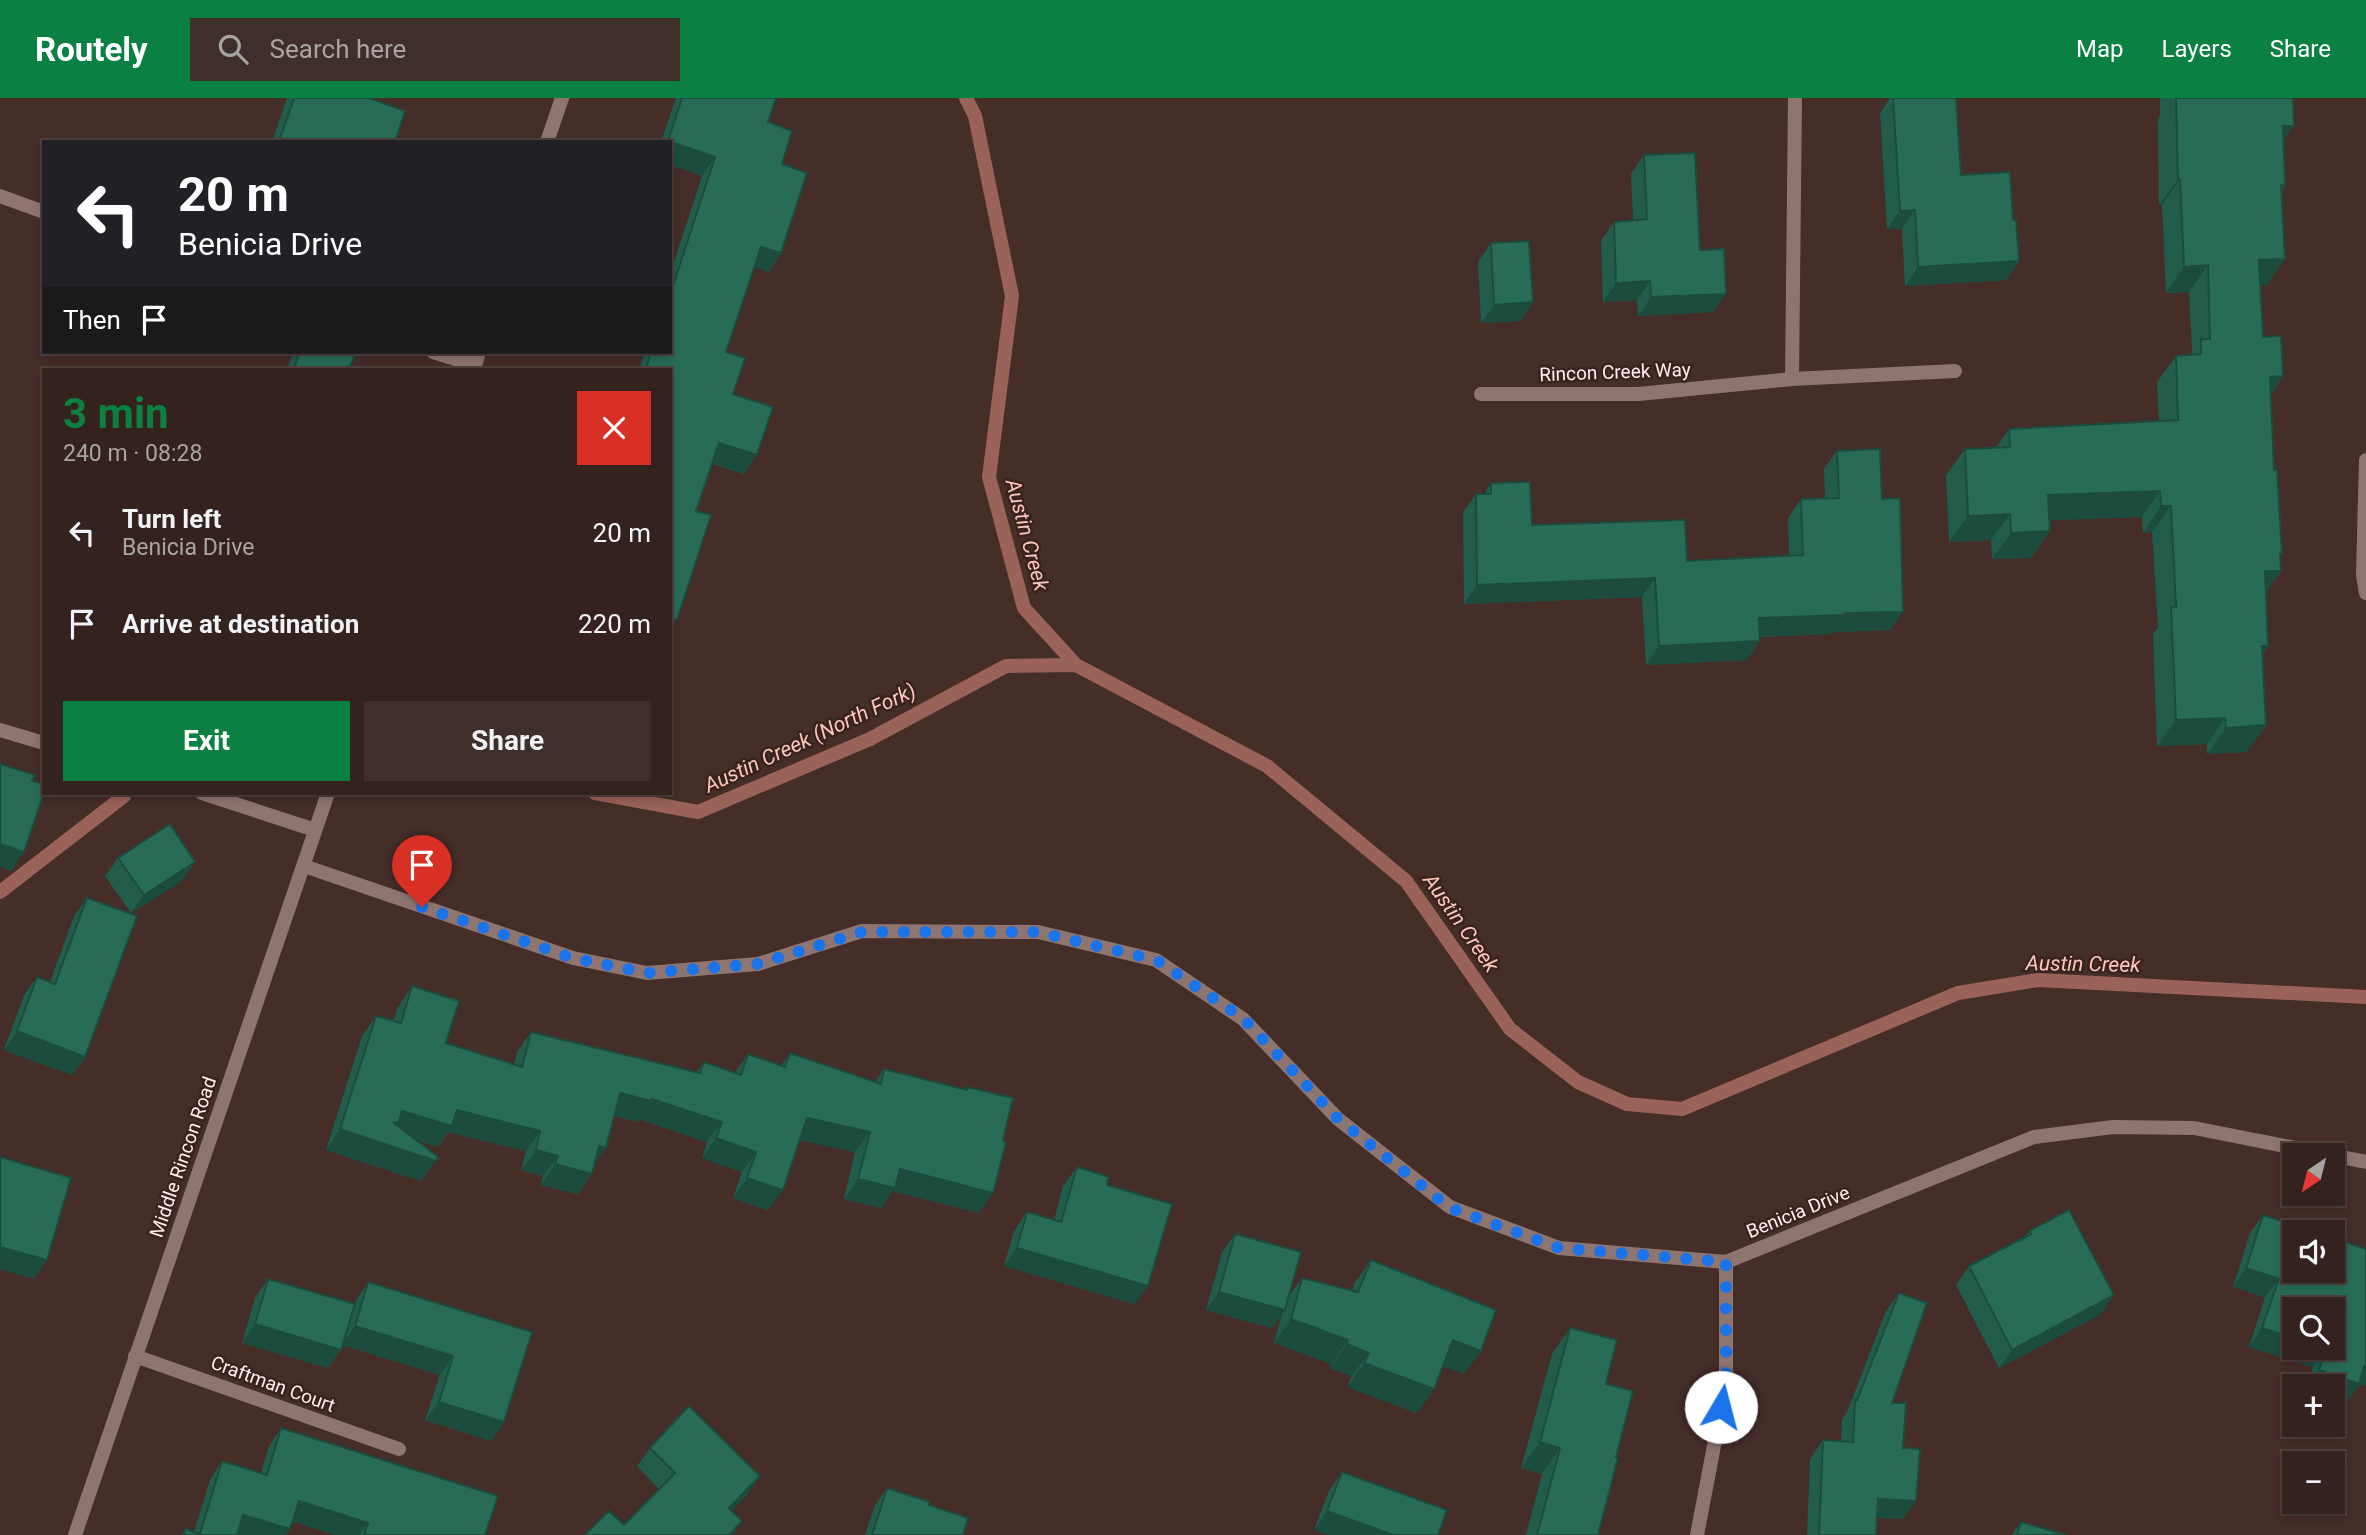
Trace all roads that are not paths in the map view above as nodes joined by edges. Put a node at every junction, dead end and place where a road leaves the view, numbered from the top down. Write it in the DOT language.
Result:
graph roads {
  1 [pos="562,98"];
  2 [pos="1795,98"];
  3 [pos="548,140"];
  4 [pos="0,196"];
  5 [pos="42,211"];
  6 [pos="442,354"];
  7 [pos="476,362"];
  8 [pos="1955,371"];
  9 [pos="1792,379"];
  10 [pos="1481,394"];
  11 [pos="2366,460"];
  12 [pos="2366,593"];
  13 [pos="0,730"];
  14 [pos="42,742"];
  15 [pos="208,795"];
  16 [pos="327,795"];
  17 [pos="315,830"];
  18 [pos="304,866"];
  19 [pos="2366,1162"];
  20 [pos="1726,1262"];
  21 [pos="135,1356"];
  22 [pos="398,1449"];
  23 [pos="75,1535"];
  24 [pos="1697,1535"];
  1 -- 3 [label="street"];
  2 -- 9 [label="street"];
  4 -- 5 [label="street"];
  6 -- 7 [label="street"];
  8 -- 9 [label="street, Rincon Creek Way"];
  9 -- 10 [label="street, Rincon Creek Way"];
  11 -- 12 [label="street"];
  13 -- 14 [label="street"];
  15 -- 17 [label="street"];
  16 -- 17 [label="street, Middle Rincon Road"];
  17 -- 18 [label="street, Middle Rincon Road"];
  18 -- 20 [label="street, Benicia Drive"];
  18 -- 21 [label="street, Middle Rincon Road"];
  19 -- 20 [label="street, Benicia Drive"];
  20 -- 24 [label="street"];
  21 -- 22 [label="street, Craftman Court"];
  21 -- 23 [label="street, Middle Rincon Road"];
}
